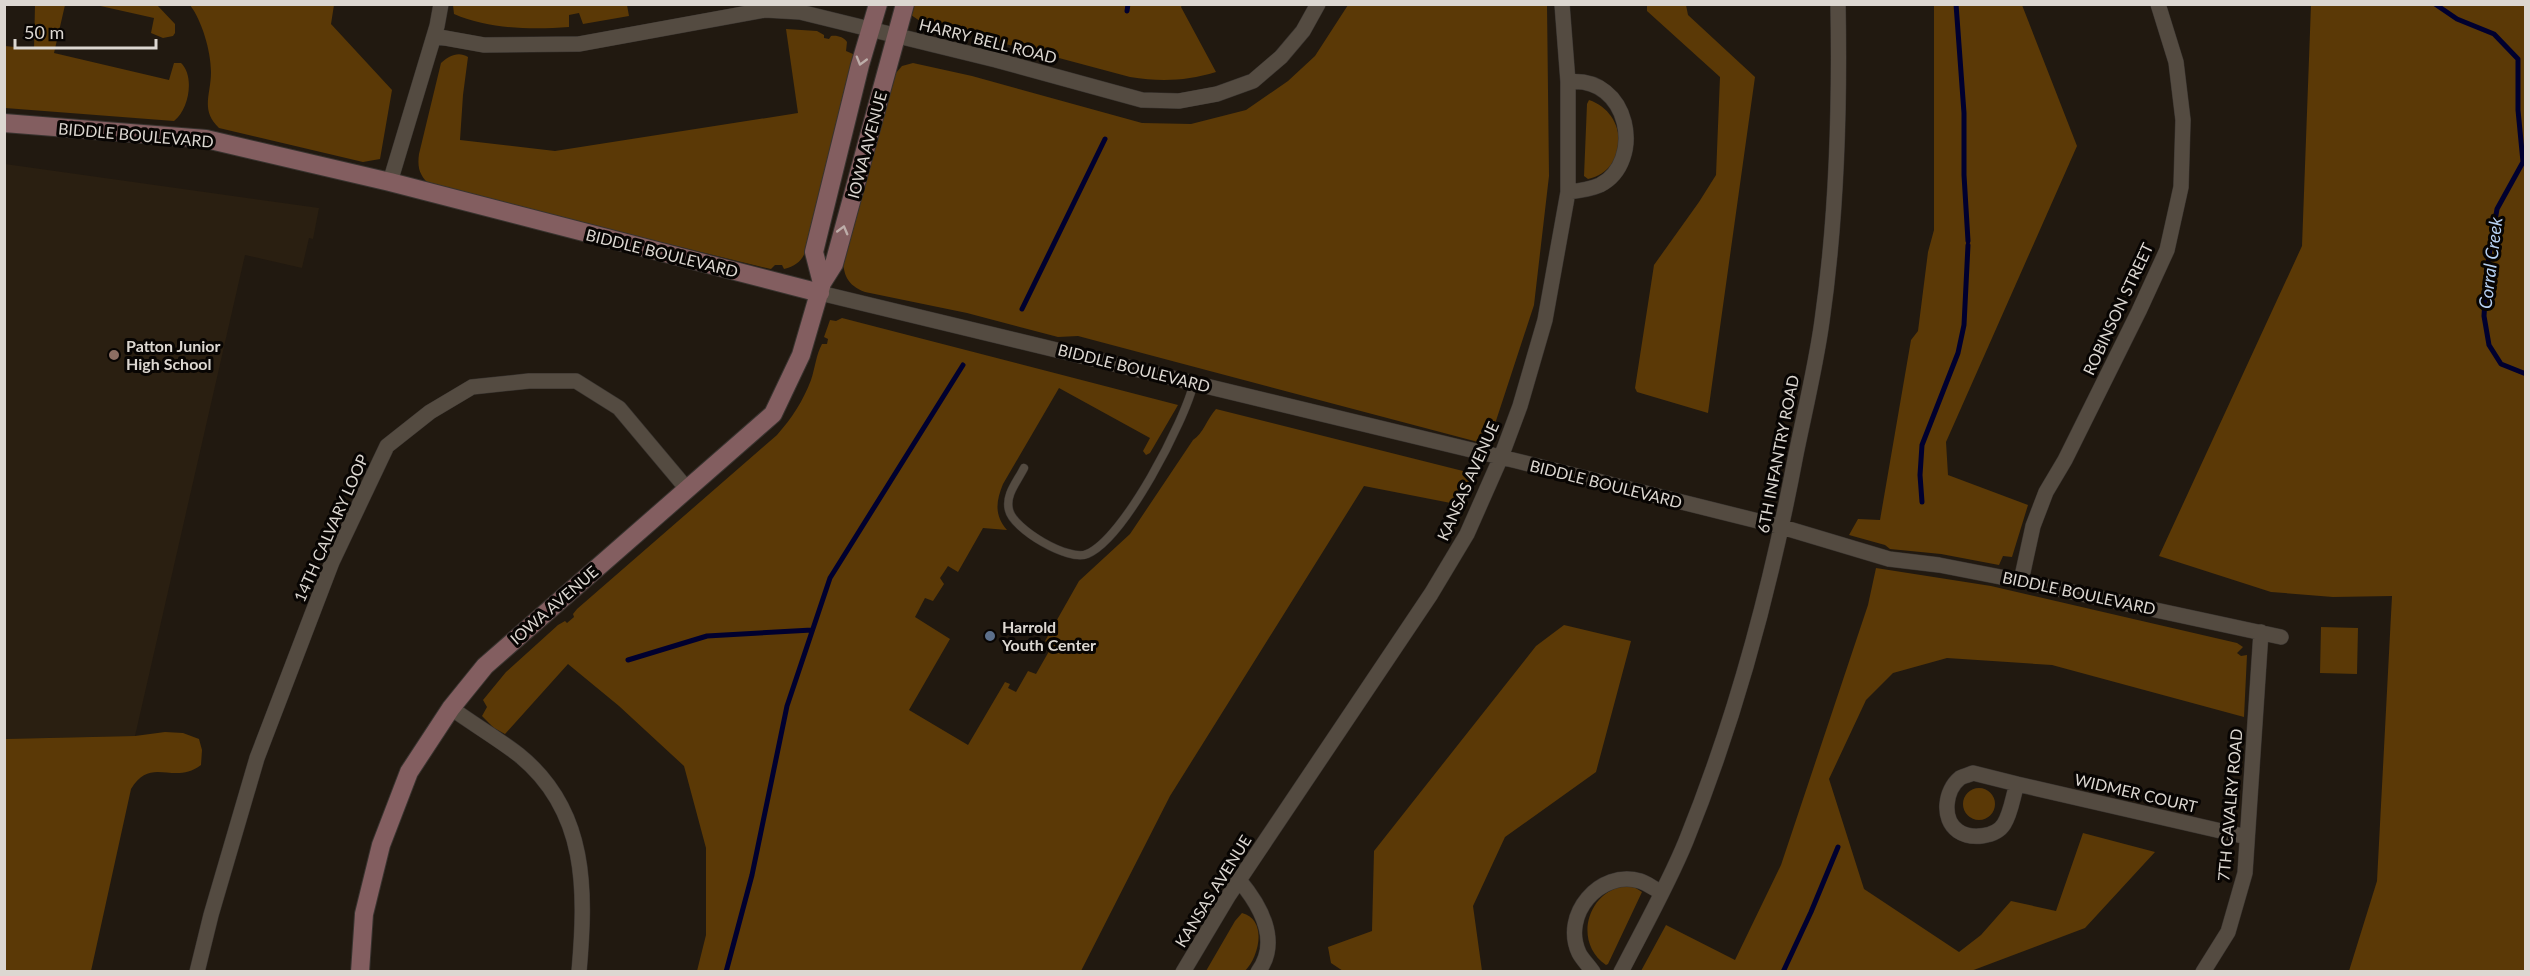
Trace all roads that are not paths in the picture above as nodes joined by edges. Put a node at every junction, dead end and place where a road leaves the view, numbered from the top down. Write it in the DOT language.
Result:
graph roads {
  1 [pos="441,4"];
  2 [pos="878,4"];
  3 [pos="905,4"];
  4 [pos="1318,4"];
  5 [pos="1562,4"];
  6 [pos="1838,4"];
  7 [pos="2158,4"];
  8 [pos="870,29"];
  9 [pos="434,36"];
  10 [pos="897,36"];
  11 [pos="1568,82"];
  12 [pos="4,123"];
  13 [pos="390,182"];
  14 [pos="1568,192"];
  15 [pos="821,288"];
  16 [pos="1194,382"];
  17 [pos="1501,457"];
  18 [pos="1024,468"];
  19 [pos="687,489"];
  20 [pos="1782,528"];
  21 [pos="2021,581"];
  22 [pos="2261,632"];
  23 [pos="2282,637"];
  24 [pos="451,708"];
  25 [pos="2017,784"];
  26 [pos="2247,837"];
  27 [pos="1239,880"];
  28 [pos="1661,892"];
  29 [pos="197,972"];
  30 [pos="360,972"];
  31 [pos="579,972"];
  32 [pos="1183,972"];
  33 [pos="1258,972"];
  34 [pos="1593,972"];
  35 [pos="1621,972"];
  36 [pos="2203,972"];
  1 -- 9 [label="street"];
  2 -- 8 [label="street, IOWA AVENUE"];
  3 -- 10 [label="street, IOWA AVENUE"];
  4 -- 10 [label="street, HARRY BELL ROAD"];
  5 -- 11 [label="street, KANSAS AVENUE"];
  6 -- 20 [label="street, 6TH INFANTRY ROAD"];
  7 -- 21 [label="street, ROBINSON STREET"];
  8 -- 9 [label="street, HARRY BELL ROAD"];
  8 -- 10 [label="street, HARRY BELL ROAD"];
  8 -- 15 [label="street, IOWA AVENUE, one-way"];
  9 -- 13 [label="street"];
  15 -- 10 [label="street, IOWA AVENUE, one-way"];
  11 -- 14 [label="street, KANSAS AVENUE"];
  11 -- 14 [label="street"];
  12 -- 13 [label="street, BIDDLE BOULEVARD"];
  13 -- 15 [label="street, BIDDLE BOULEVARD"];
  14 -- 17 [label="street, KANSAS AVENUE"];
  15 -- 16 [label="street, BIDDLE BOULEVARD"];
  15 -- 19 [label="street, IOWA AVENUE"];
  16 -- 17 [label="street, BIDDLE BOULEVARD"];
  16 -- 18 [label="lane"];
  17 -- 20 [label="street, BIDDLE BOULEVARD"];
  17 -- 27 [label="street, KANSAS AVENUE"];
  19 -- 24 [label="street, IOWA AVENUE"];
  19 -- 29 [label="street, 14TH CALVARY LOOP"];
  20 -- 21 [label="street, BIDDLE BOULEVARD"];
  20 -- 28 [label="street, 6TH INFANTRY ROAD"];
  21 -- 22 [label="street, BIDDLE BOULEVARD"];
  22 -- 23 [label="street, BIDDLE BOULEVARD"];
  22 -- 26 [label="street, 7TH CAVALRY ROAD"];
  24 -- 30 [label="street, IOWA AVENUE"];
  24 -- 31 [label="street"];
  25 -- 25 [label="street, WIDMER COURT"];
  25 -- 26 [label="street, WIDMER COURT"];
  26 -- 36 [label="street, 7TH CAVALRY ROAD"];
  27 -- 32 [label="street, KANSAS AVENUE"];
  27 -- 33 [label="street"];
  28 -- 34 [label="street"];
  28 -- 35 [label="street, 6TH INFANTRY ROAD"];
}
